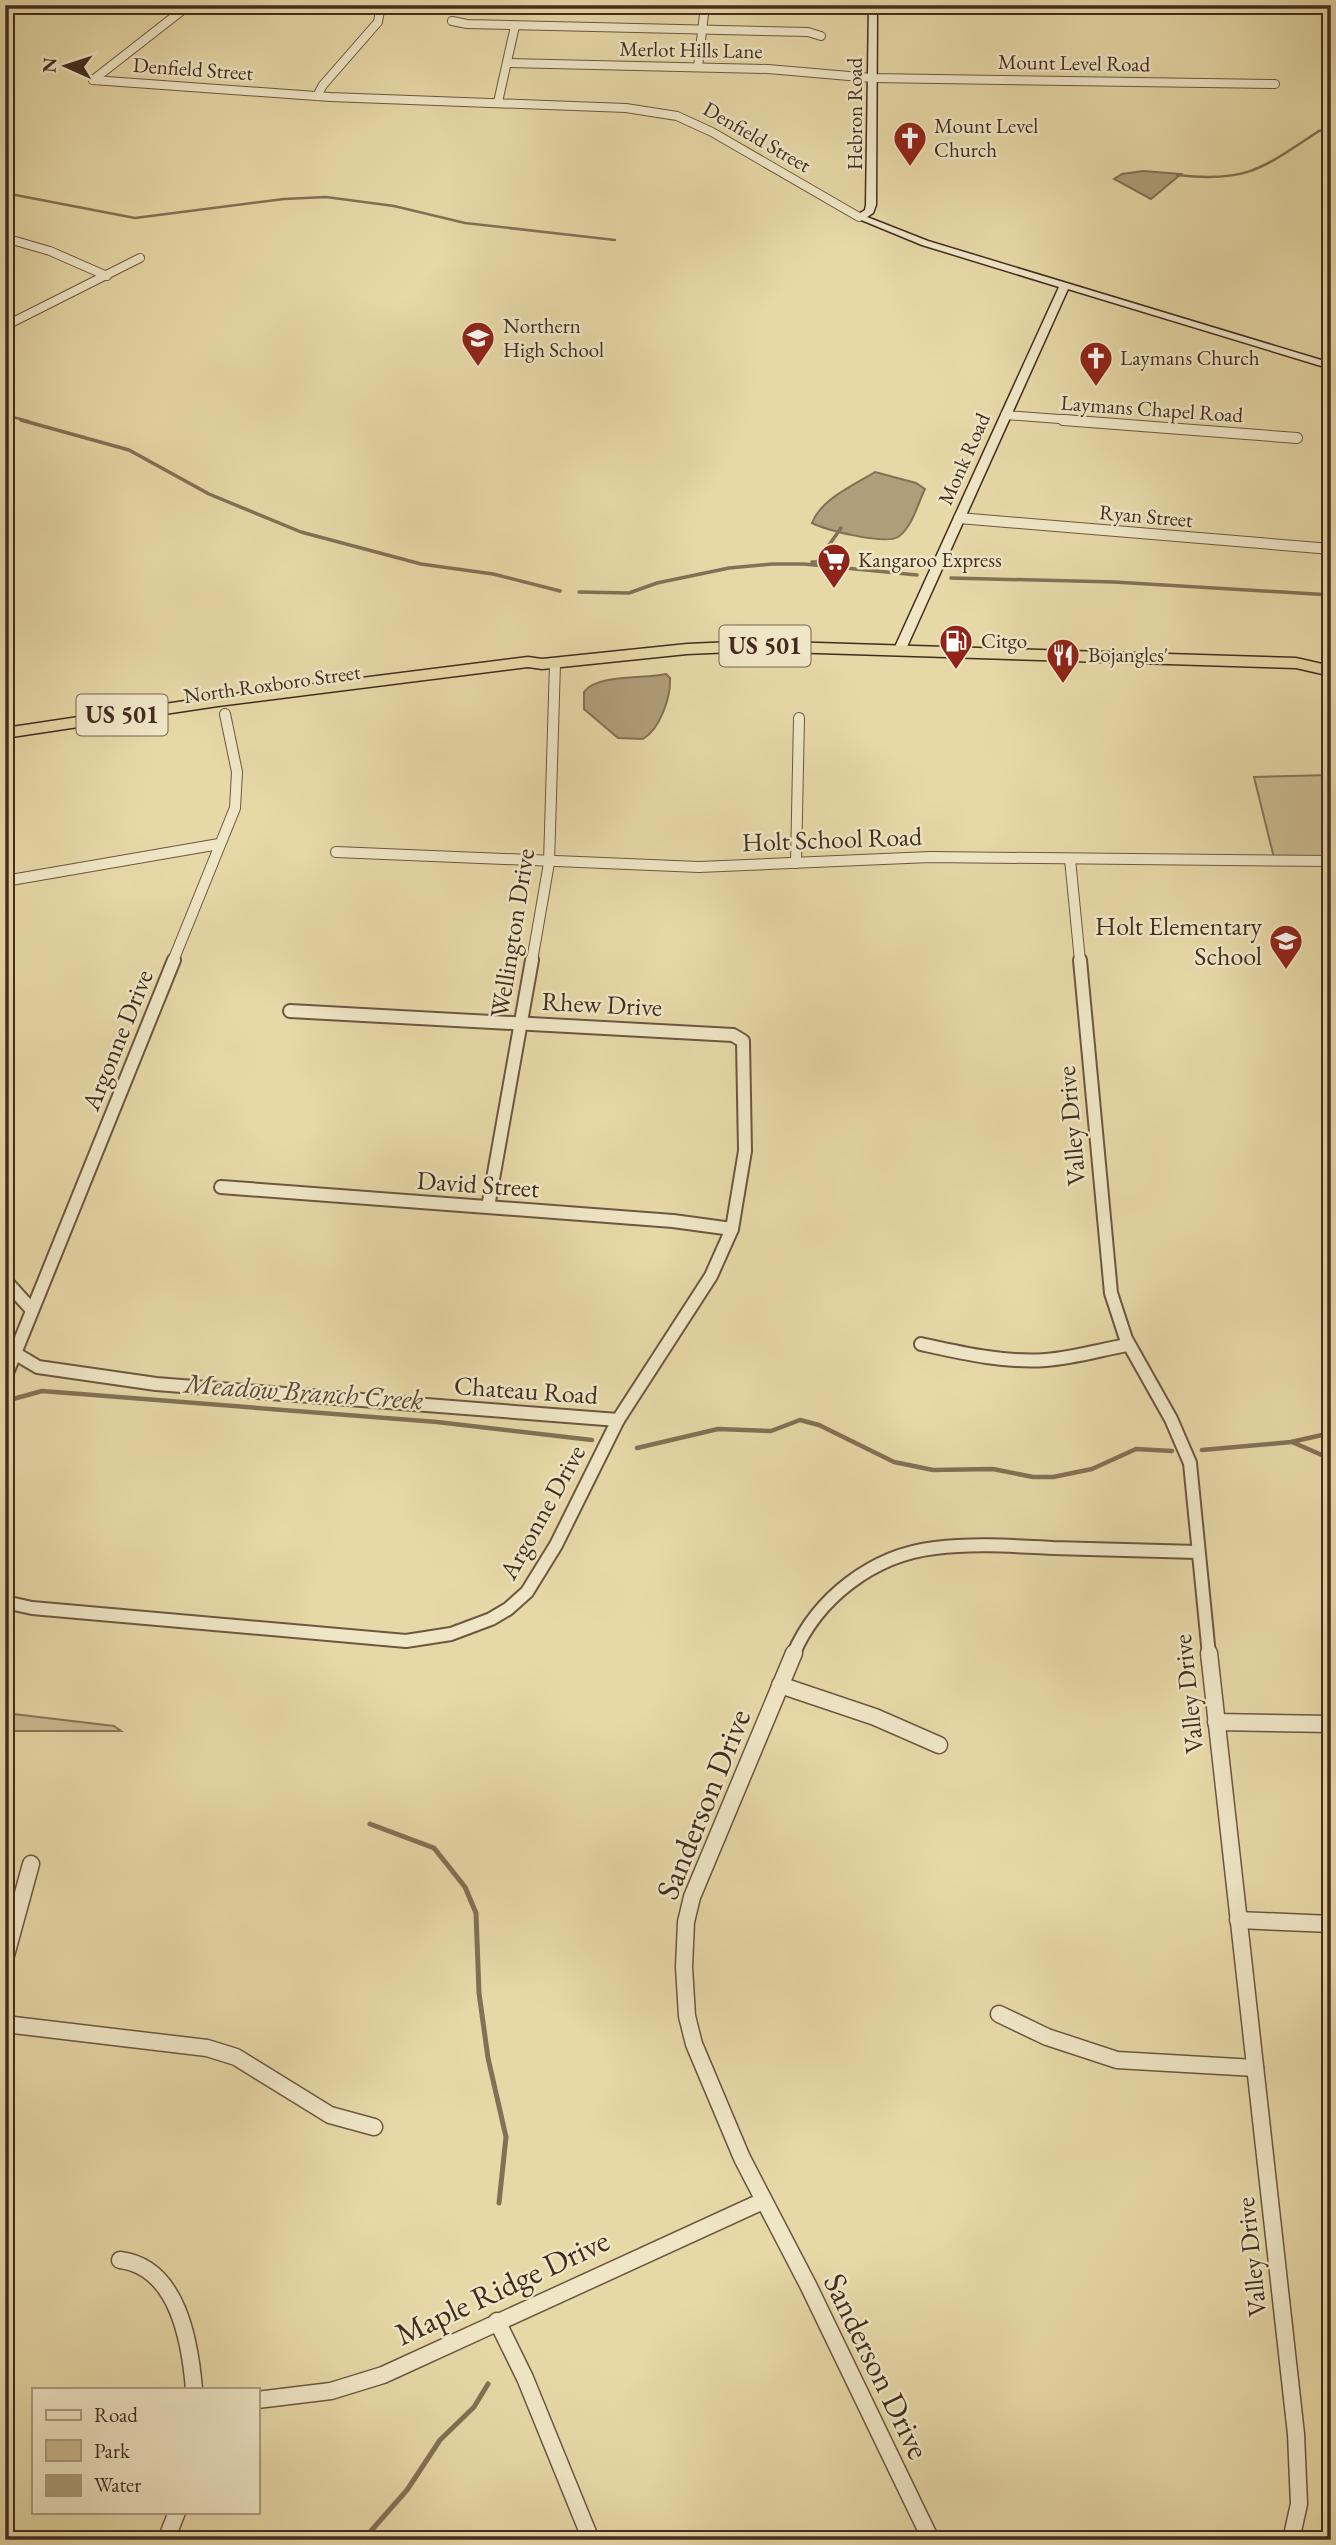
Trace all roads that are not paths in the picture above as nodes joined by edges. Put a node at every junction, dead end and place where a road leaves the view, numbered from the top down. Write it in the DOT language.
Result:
graph roads {
  1 [pos="189,5"];
  2 [pos="381,5"];
  3 [pos="705,5"];
  4 [pos="873,5"];
  5 [pos="452,21"];
  6 [pos="515,26"];
  7 [pos="702,30"];
  8 [pos="821,36"];
  9 [pos="508,63"];
  10 [pos="698,67"];
  11 [pos="872,78"];
  12 [pos="1275,83"];
  13 [pos="317,96"];
  14 [pos="498,102"];
  15 [pos="859,218"];
  16 [pos="5,238"];
  17 [pos="140,258"];
  18 [pos="107,276"];
  19 [pos="1065,284"];
  20 [pos="5,326"];
  21 [pos="1331,366"];
  22 [pos="1005,415"];
  23 [pos="1297,438"];
  24 [pos="959,518"];
  25 [pos="1331,549"];
  26 [pos="900,649"];
  27 [pos="1331,659"];
  28 [pos="1296,663"];
  29 [pos="549,664"];
  30 [pos="1331,671"];
  31 [pos="222,708"];
  32 [pos="799,718"];
  33 [pos="5,733"];
  34 [pos="5,744"];
  35 [pos="219,844"];
  36 [pos="336,852"];
  37 [pos="1070,859"];
  38 [pos="1331,861"];
  39 [pos="548,863"];
  40 [pos="796,863"];
  41 [pos="5,881"];
  42 [pos="290,1011"];
  43 [pos="522,1023"];
  44 [pos="743,1041"];
  45 [pos="221,1187"];
  46 [pos="488,1208"];
  47 [pos="732,1229"];
  48 [pos="5,1280"];
  49 [pos="31,1309"];
  50 [pos="921,1345"];
  51 [pos="1127,1345"];
  52 [pos="16,1354"];
  53 [pos="5,1378"];
  54 [pos="618,1420"];
  55 [pos="1198,1552"];
  56 [pos="5,1602"];
  57 [pos="780,1685"];
  58 [pos="1216,1722"];
  59 [pos="1331,1724"];
  60 [pos="939,1745"];
  61 [pos="31,1864"];
  62 [pos="1238,1920"];
  63 [pos="1331,1924"];
  64 [pos="5,1959"];
  65 [pos="999,2014"];
  66 [pos="5,2024"];
  67 [pos="1255,2068"];
  68 [pos="374,2127"];
  69 [pos="763,2201"];
  70 [pos="120,2260"];
  71 [pos="497,2321"];
  72 [pos="194,2388"];
  73 [pos="259,2400"];
  74 [pos="176,2514"];
  75 [pos="166,2540"];
  76 [pos="591,2540"];
  77 [pos="931,2540"];
  78 [pos="1291,2540"];
  1 -- 13 [label="street, Denfield Street"];
  2 -- 13 [label="street"];
  3 -- 7 [label="street"];
  4 -- 11 [label="street, Hebron Road"];
  5 -- 6 [label="street"];
  6 -- 7 [label="street"];
  6 -- 9 [label="street"];
  7 -- 8 [label="street"];
  7 -- 10 [label="street"];
  9 -- 10 [label="street, Merlot Hills Lane"];
  9 -- 14 [label="street"];
  10 -- 11 [label="street, Merlot Hills Lane"];
  11 -- 12 [label="street, Mount Level Road"];
  11 -- 15 [label="street, Hebron Road"];
  13 -- 14 [label="street, Denfield Street"];
  14 -- 15 [label="street, Denfield Street"];
  15 -- 19 [label="street, Denfield Street"];
  16 -- 18 [label="street"];
  17 -- 18 [label="street"];
  18 -- 20 [label="street"];
  19 -- 21 [label="street, Denfield Street"];
  19 -- 22 [label="street, Monk Road"];
  22 -- 23 [label="street, Laymans Chapel Road"];
  22 -- 24 [label="street, Monk Road"];
  24 -- 25 [label="street, Ryan Street"];
  24 -- 26 [label="street, Monk Road"];
  26 -- 28 [label="highway, North Roxboro Street / US 501"];
  26 -- 29 [label="highway, North Roxboro Street / US 501"];
  27 -- 28 [label="highway, North Roxboro Street / US 501"];
  28 -- 30 [label="highway, North Roxboro Street / US 501"];
  29 -- 31 [label="highway, North Roxboro Street / US 501"];
  29 -- 31 [label="highway, North Roxboro Street / US 501"];
  29 -- 39 [label="street, Wellington Drive"];
  31 -- 33 [label="highway, North Roxboro Street / US 501"];
  31 -- 34 [label="highway, North Roxboro Street / US 501"];
  31 -- 35 [label="street, Argonne Drive"];
  32 -- 40 [label="street"];
  35 -- 41 [label="street"];
  35 -- 49 [label="street, Argonne Drive"];
  36 -- 39 [label="street, Holt School Road"];
  37 -- 38 [label="street, Holt School Road"];
  37 -- 40 [label="street, Holt School Road"];
  37 -- 51 [label="street, Valley Drive"];
  39 -- 40 [label="street, Holt School Road"];
  39 -- 43 [label="street, Wellington Drive"];
  42 -- 43 [label="street, Rhew Drive"];
  43 -- 44 [label="street, Rhew Drive"];
  43 -- 46 [label="street, Wellington Drive"];
  44 -- 47 [label="street, Argonne Drive"];
  45 -- 46 [label="street, David Street"];
  46 -- 47 [label="street, David Street"];
  47 -- 54 [label="street, Argonne Drive"];
  48 -- 49 [label="street"];
  49 -- 52 [label="street, Argonne Drive"];
  50 -- 51 [label="street"];
  51 -- 55 [label="street, Valley Drive"];
  52 -- 53 [label="street, Argonne Drive"];
  52 -- 54 [label="street, Chateau Road"];
  54 -- 56 [label="street, Argonne Drive"];
  55 -- 57 [label="street, Sanderson Drive"];
  55 -- 58 [label="street, Valley Drive"];
  57 -- 60 [label="street"];
  57 -- 69 [label="street, Sanderson Drive"];
  58 -- 59 [label="street"];
  58 -- 62 [label="street, Valley Drive"];
  61 -- 64 [label="street"];
  62 -- 63 [label="street"];
  62 -- 67 [label="street, Valley Drive"];
  65 -- 67 [label="street"];
  66 -- 68 [label="street"];
  67 -- 78 [label="street, Valley Drive"];
  69 -- 71 [label="street, Maple Ridge Drive"];
  69 -- 77 [label="street, Sanderson Drive"];
  70 -- 72 [label="street"];
  71 -- 73 [label="street, Maple Ridge Drive"];
  71 -- 76 [label="street"];
  74 -- 75 [label="street"];
}
